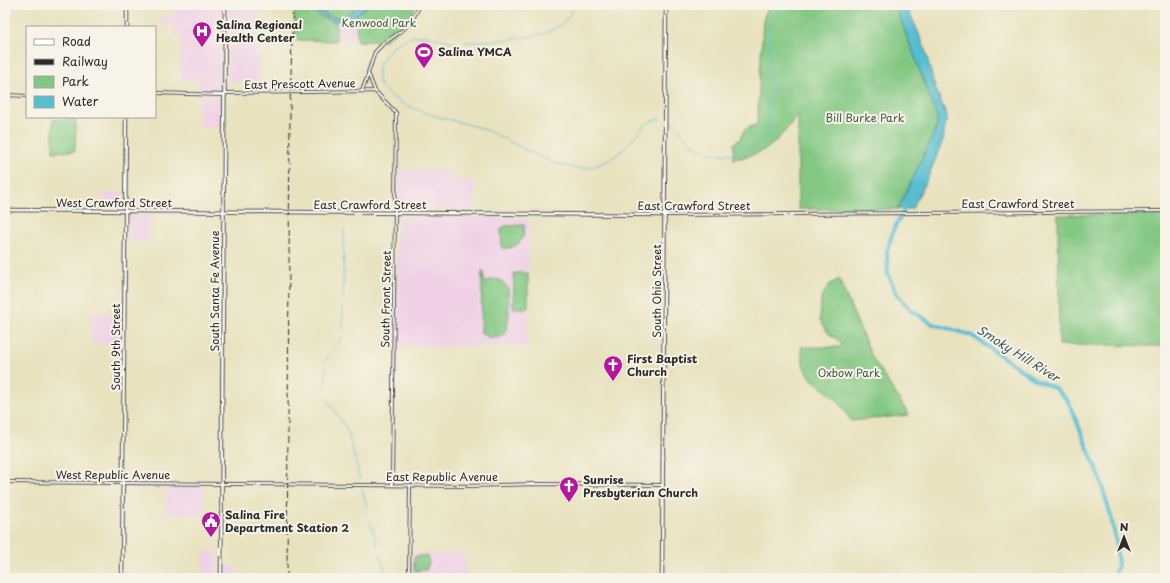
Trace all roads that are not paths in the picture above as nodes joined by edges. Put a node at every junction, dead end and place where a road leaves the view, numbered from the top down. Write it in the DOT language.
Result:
graph roads {
  1 [pos="127,5"];
  2 [pos="226,5"];
  3 [pos="420,5"];
  4 [pos="666,5"];
  5 [pos="127,26"];
  6 [pos="368,73"];
  7 [pos="362,91"];
  8 [pos="375,91"];
  9 [pos="156,93"];
  10 [pos="225,94"];
  11 [pos="5,96"];
  12 [pos="26,96"];
  13 [pos="126,118"];
  14 [pos="5,210"];
  15 [pos="125,211"];
  16 [pos="1165,211"];
  17 [pos="224,212"];
  18 [pos="395,213"];
  19 [pos="665,215"];
  20 [pos="5,482"];
  21 [pos="123,483"];
  22 [pos="221,484"];
  23 [pos="392,485"];
  24 [pos="663,485"];
  25 [pos="410,486"];
  26 [pos="122,578"];
  27 [pos="220,578"];
  28 [pos="409,578"];
  29 [pos="662,578"];
  1 -- 5 [label="main road"];
  2 -- 10 [label="main road, South Santa Fe Avenue"];
  3 -- 6 [label="street"];
  4 -- 19 [label="main road, South Ohio Street"];
  6 -- 7 [label="street"];
  6 -- 8 [label="street"];
  7 -- 8 [label="street, East Prescott Avenue"];
  7 -- 10 [label="street, East Prescott Avenue"];
  8 -- 18 [label="street, South Front Street"];
  9 -- 10 [label="street, East Prescott Avenue"];
  10 -- 17 [label="main road, South Santa Fe Avenue"];
  11 -- 12 [label="street"];
  13 -- 15 [label="main road, South 9th Street"];
  14 -- 15 [label="main road, West Crawford Street"];
  15 -- 17 [label="main road, West Crawford Street"];
  15 -- 21 [label="main road, South 9th Street"];
  16 -- 19 [label="street, East Crawford Street"];
  17 -- 18 [label="main road, East Crawford Street"];
  17 -- 22 [label="main road, South Santa Fe Avenue"];
  18 -- 19 [label="main road, East Crawford Street"];
  18 -- 23 [label="street, South Front Street"];
  19 -- 24 [label="main road, South Ohio Street"];
  20 -- 21 [label="street, West Republic Avenue"];
  21 -- 22 [label="street, West Republic Avenue"];
  21 -- 26 [label="main road, South 9th Street"];
  22 -- 23 [label="street, East Republic Avenue"];
  22 -- 27 [label="main road, South Santa Fe Avenue"];
  23 -- 25 [label="street, East Republic Avenue"];
  24 -- 25 [label="street, East Republic Avenue"];
  24 -- 29 [label="main road, South Ohio Street"];
  25 -- 28 [label="street"];
}
